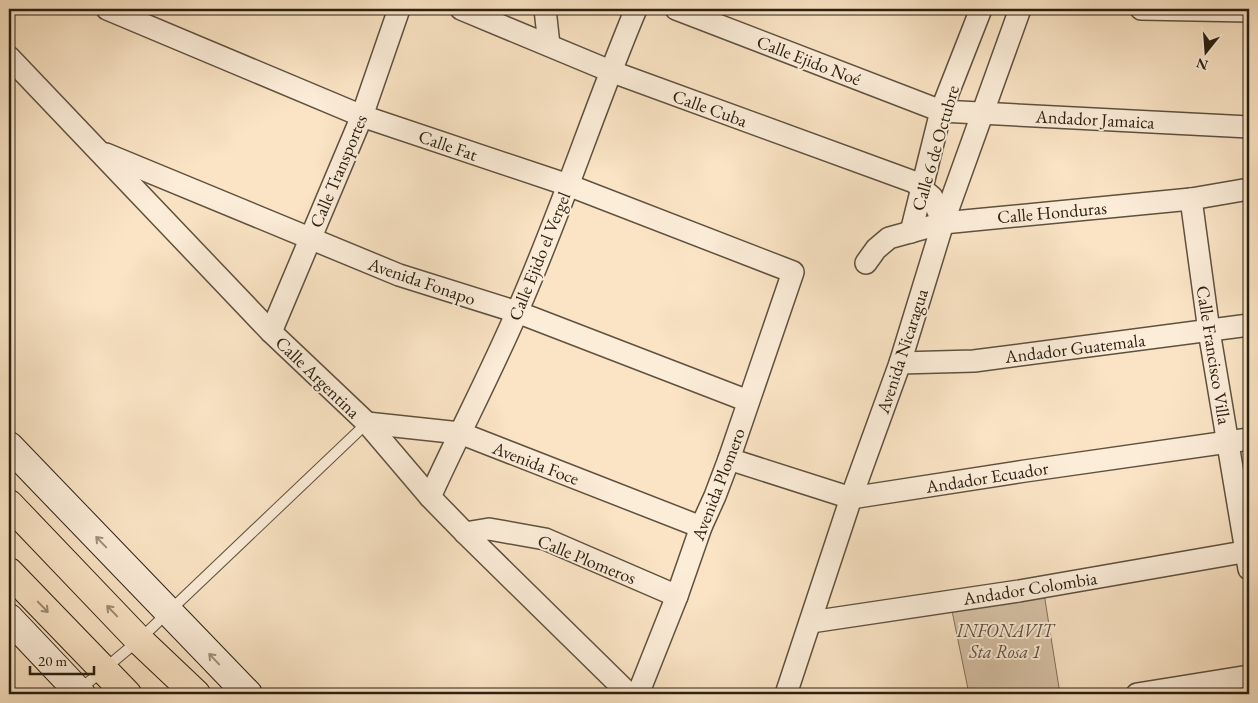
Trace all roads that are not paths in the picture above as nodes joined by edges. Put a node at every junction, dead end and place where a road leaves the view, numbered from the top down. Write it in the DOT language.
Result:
graph roads {
  1 [pos="107,9"];
  2 [pos="399,9"];
  3 [pos="461,9"];
  4 [pos="545,9"];
  5 [pos="636,9"];
  6 [pos="676,9"];
  7 [pos="981,9"];
  8 [pos="1020,9"];
  9 [pos="1141,9"];
  10 [pos="1249,11"];
  11 [pos="135,14"];
  12 [pos="549,45"];
  13 [pos="9,58"];
  14 [pos="610,71"];
  15 [pos="941,111"];
  16 [pos="982,114"];
  17 [pos="362,116"];
  18 [pos="1249,127"];
  19 [pos="99,151"];
  20 [pos="568,186"];
  21 [pos="1249,189"];
  22 [pos="922,190"];
  23 [pos="1191,199"];
  24 [pos="943,223"];
  25 [pos="911,232"];
  26 [pos="310,239"];
  27 [pos="866,263"];
  28 [pos="792,272"];
  29 [pos="517,312"];
  30 [pos="1249,324"];
  31 [pos="1209,331"];
  32 [pos="271,332"];
  33 [pos="900,362"];
  34 [pos="748,401"];
  35 [pos="366,423"];
  36 [pos="460,433"];
  37 [pos="1249,439"];
  38 [pos="1228,441"];
  39 [pos="9,446"];
  40 [pos="729,459"];
  41 [pos="430,497"];
  42 [pos="851,498"];
  43 [pos="9,504"];
  44 [pos="700,527"];
  45 [pos="464,533"];
  46 [pos="1248,557"];
  47 [pos="9,572"];
  48 [pos="677,596"];
  49 [pos="168,612"];
  50 [pos="9,618"];
  51 [pos="811,622"];
  52 [pos="139,640"];
  53 [pos="102,669"];
  54 [pos="1249,676"];
  55 [pos="80,692"];
  56 [pos="127,694"];
  57 [pos="196,694"];
  58 [pos="248,694"];
  59 [pos="629,694"];
  60 [pos="638,694"];
  61 [pos="786,694"];
  62 [pos="1137,694"];
  1 -- 11 [label="street, Calle Fat"];
  2 -- 17 [label="street, Calle Transportes"];
  3 -- 12 [label="street, Calle Cuba"];
  4 -- 12 [label="street"];
  5 -- 14 [label="street, Calle Ejido el Vergel"];
  6 -- 15 [label="street, Calle Ejido Noé"];
  7 -- 15 [label="street, Calle 6 de Octubre"];
  8 -- 16 [label="street, Avenida Nicaragua"];
  9 -- 10 [label="street"];
  11 -- 17 [label="street, Calle Fat"];
  12 -- 14 [label="street, Calle Cuba"];
  13 -- 19 [label="street, Calle Argentina"];
  14 -- 20 [label="street, Calle Ejido el Vergel"];
  14 -- 22 [label="street, Calle Cuba"];
  15 -- 16 [label="street, Andador Jamaica"];
  15 -- 22 [label="street, Calle 6 de Octubre"];
  16 -- 18 [label="street, Andador Jamaica"];
  16 -- 24 [label="street, Avenida Nicaragua"];
  17 -- 20 [label="street, Calle Fat"];
  17 -- 26 [label="street, Calle Transportes"];
  19 -- 26 [label="street, Avenida Fonapo"];
  19 -- 32 [label="street, Calle Argentina"];
  20 -- 28 [label="street, Calle Fat"];
  20 -- 29 [label="street, Calle Ejido el Vergel"];
  21 -- 23 [label="street, Calle Honduras"];
  22 -- 24 [label="street, Calle Cuba"];
  22 -- 25 [label="street, Calle 6 de Octubre"];
  23 -- 24 [label="street, Calle Honduras"];
  23 -- 31 [label="street, Calle Francisco Villa"];
  24 -- 25 [label="street, Calle Honduras"];
  24 -- 33 [label="street, Avenida Nicaragua"];
  25 -- 27 [label="street, Calle Honduras"];
  26 -- 29 [label="street, Avenida Fonapo"];
  26 -- 32 [label="street, Calle Transportes"];
  28 -- 34 [label="street, Avenida Plomero"];
  29 -- 34 [label="street, Avenida Fonapo"];
  29 -- 36 [label="street, Calle Ejido el Vergel"];
  30 -- 31 [label="street, Andador Guatemala"];
  31 -- 33 [label="street, Andador Guatemala"];
  31 -- 38 [label="street, Calle Francisco Villa"];
  32 -- 35 [label="street, Calle Argentina"];
  33 -- 42 [label="street, Avenida Nicaragua"];
  34 -- 40 [label="street, Avenida Plomero"];
  35 -- 36 [label="street, Avenida Foce"];
  35 -- 41 [label="street, Calle Argentina"];
  35 -- 49 [label="lane"];
  36 -- 41 [label="street, Calle Ejido el Vergel"];
  36 -- 44 [label="street, Avenida Foce"];
  37 -- 38 [label="street, Andador Ecuador"];
  38 -- 42 [label="street, Andador Ecuador"];
  38 -- 46 [label="street, Calle Francisco Villa"];
  49 -- 39 [label="street, one-way"];
  40 -- 42 [label="street, Andador Ecuador"];
  40 -- 44 [label="street, Avenida Plomero"];
  41 -- 45 [label="street, Calle Argentina"];
  42 -- 51 [label="street, Avenida Nicaragua"];
  52 -- 43 [label="main road, one-way"];
  44 -- 48 [label="street, Avenida Plomero"];
  45 -- 48 [label="street, Calle Plomeros"];
  45 -- 59 [label="street, Calle Argentina"];
  46 -- 51 [label="street, Andador Colombia"];
  47 -- 53 [label="main road, one-way"];
  48 -- 60 [label="street, Avenida Plomero"];
  49 -- 52 [label="lane"];
  58 -- 49 [label="street, one-way"];
  50 -- 55 [label="street"];
  51 -- 61 [label="street, Avenida Nicaragua"];
  52 -- 53 [label="lane"];
  52 -- 57 [label="main road"];
  53 -- 55 [label="lane"];
  53 -- 56 [label="main road"];
  54 -- 62 [label="street"];
}
